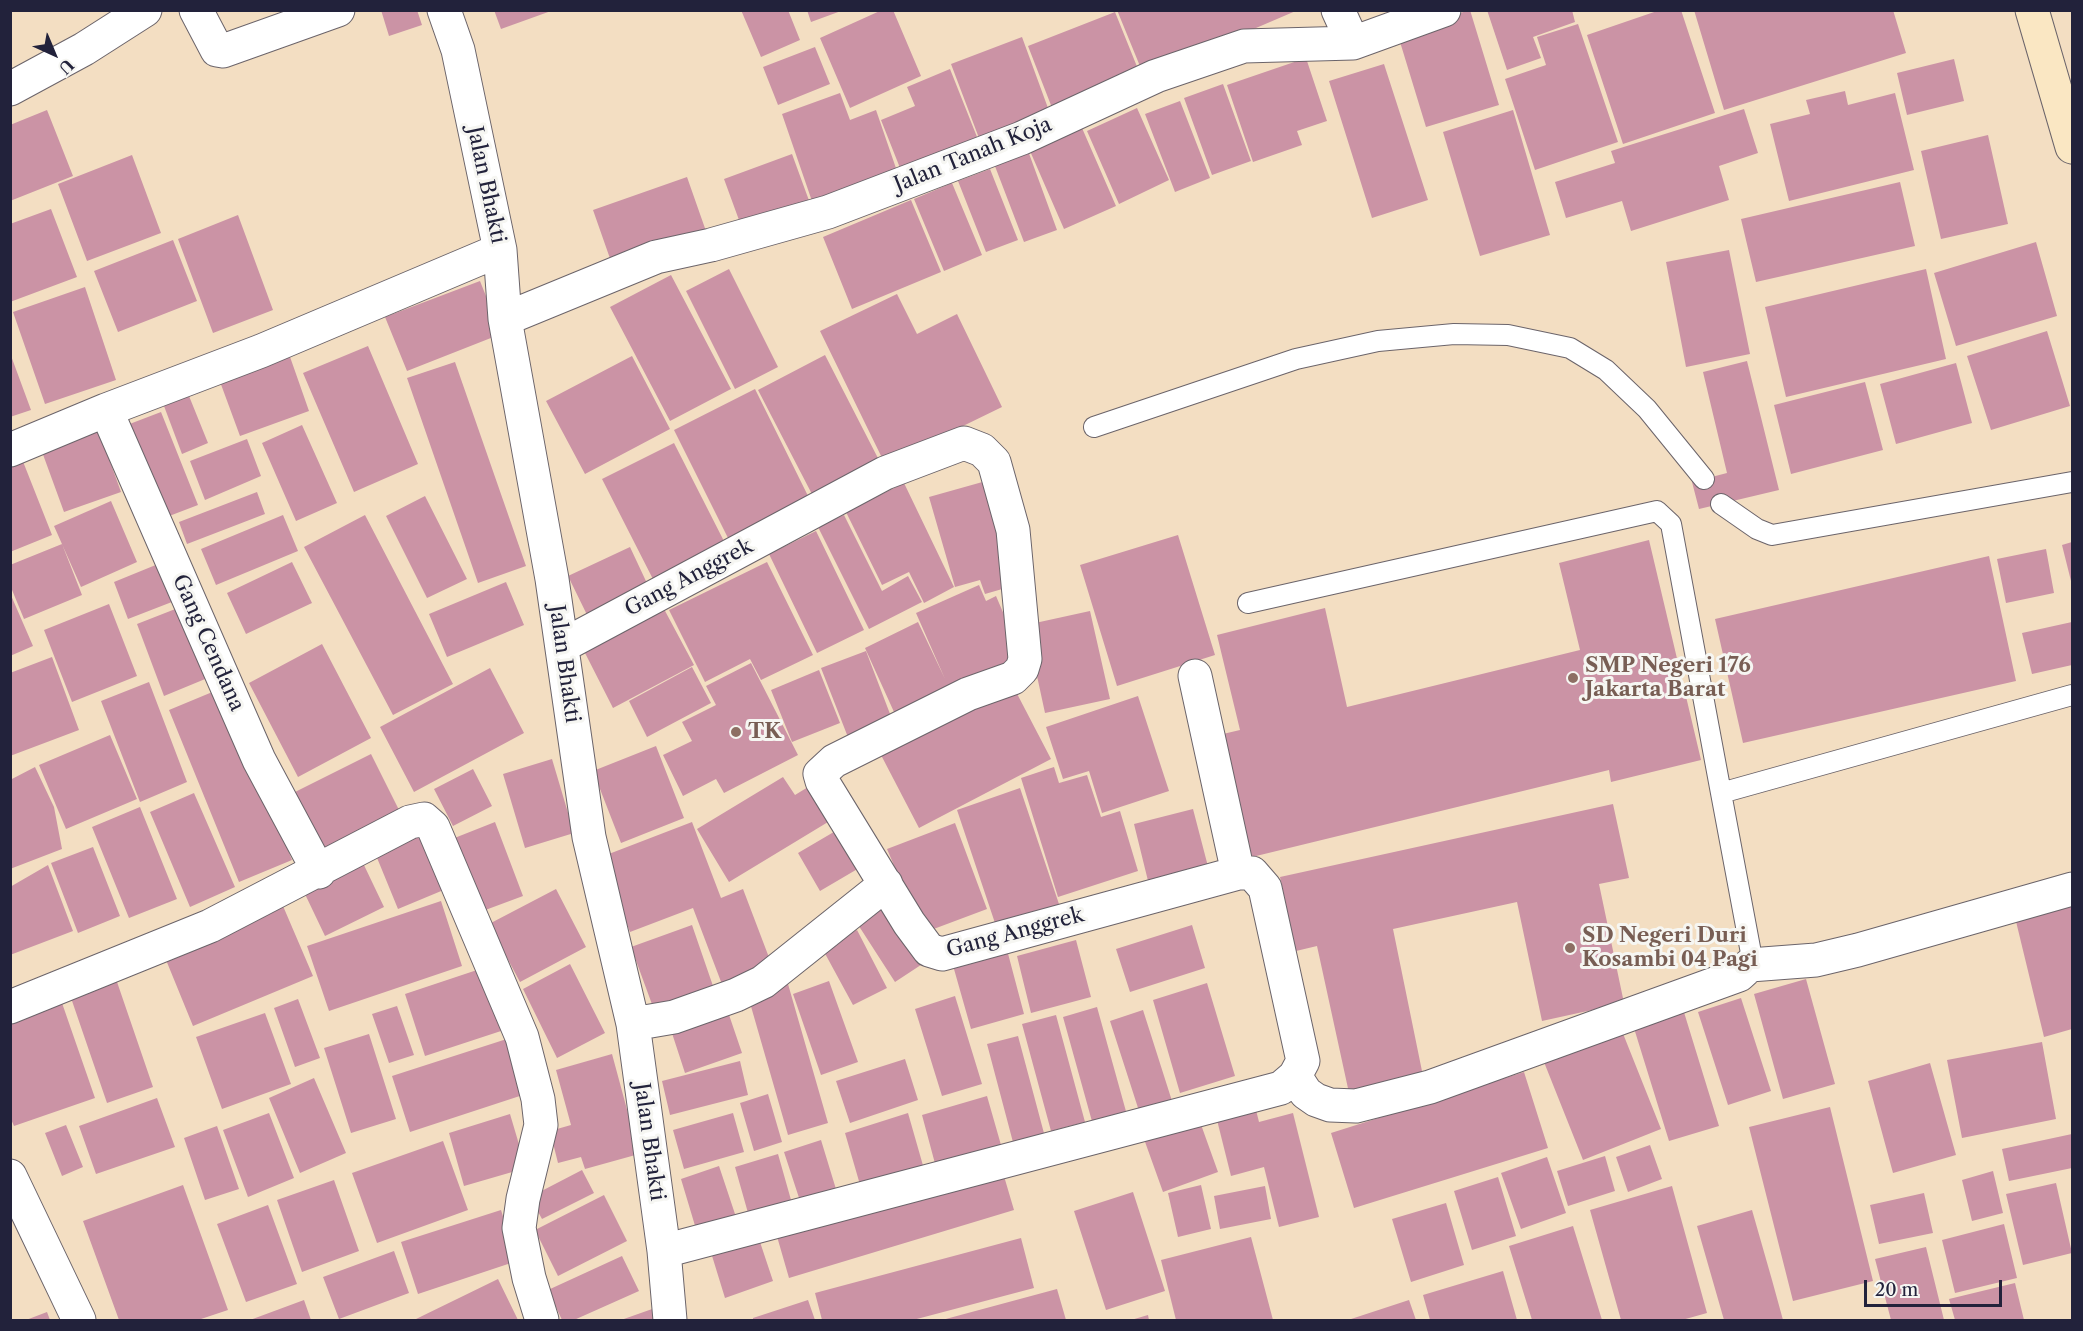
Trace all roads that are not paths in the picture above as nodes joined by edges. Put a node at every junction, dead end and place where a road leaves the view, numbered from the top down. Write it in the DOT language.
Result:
graph roads {
  1 [pos="145,10"];
  2 [pos="196,10"];
  3 [pos="338,10"];
  4 [pos="444,10"];
  5 [pos="1338,10"];
  6 [pos="1444,10"];
  7 [pos="2032,10"];
  8 [pos="1353,43"];
  9 [pos="10,88"];
  10 [pos="2073,147"];
  11 [pos="500,250"];
  12 [pos="505,319"];
  13 [pos="106,410"];
  14 [pos="1094,427"];
  15 [pos="10,450"];
  16 [pos="1704,479"];
  17 [pos="2073,482"];
  18 [pos="1721,504"];
  19 [pos="1248,603"];
  20 [pos="562,646"];
  21 [pos="1195,676"];
  22 [pos="2073,694"];
  23 [pos="1721,793"];
  24 [pos="319,872"];
  25 [pos="1238,873"];
  26 [pos="886,884"];
  27 [pos="2073,889"];
  28 [pos="1750,965"];
  29 [pos="10,1007"];
  30 [pos="633,1024"];
  31 [pos="1296,1076"];
  32 [pos="10,1176"];
  33 [pos="664,1251"];
  34 [pos="79,1320"];
  35 [pos="542,1320"];
  36 [pos="670,1320"];
  1 -- 9 [label="street"];
  2 -- 3 [label="street"];
  4 -- 11 [label="street, Jalan Bhakti"];
  5 -- 8 [label="street"];
  6 -- 8 [label="street, Jalan Tanah Koja"];
  7 -- 10 [label="main road"];
  8 -- 12 [label="street, Jalan Tanah Koja"];
  11 -- 12 [label="street, Jalan Bhakti"];
  11 -- 13 [label="street"];
  12 -- 20 [label="street, Jalan Bhakti"];
  13 -- 15 [label="street"];
  13 -- 24 [label="street, Gang Cendana"];
  14 -- 16 [label="lane"];
  17 -- 18 [label="lane"];
  19 -- 23 [label="lane"];
  20 -- 26 [label="street, Gang Anggrek"];
  20 -- 30 [label="street, Jalan Bhakti"];
  21 -- 25 [label="street"];
  22 -- 23 [label="lane"];
  23 -- 28 [label="lane"];
  24 -- 29 [label="street"];
  24 -- 35 [label="street"];
  25 -- 26 [label="street, Gang Anggrek"];
  25 -- 31 [label="street"];
  26 -- 30 [label="street"];
  27 -- 28 [label="street"];
  28 -- 31 [label="street"];
  30 -- 33 [label="street, Jalan Bhakti"];
  31 -- 33 [label="street"];
  32 -- 34 [label="street"];
  33 -- 36 [label="street, Jalan Bhakti"];
}
